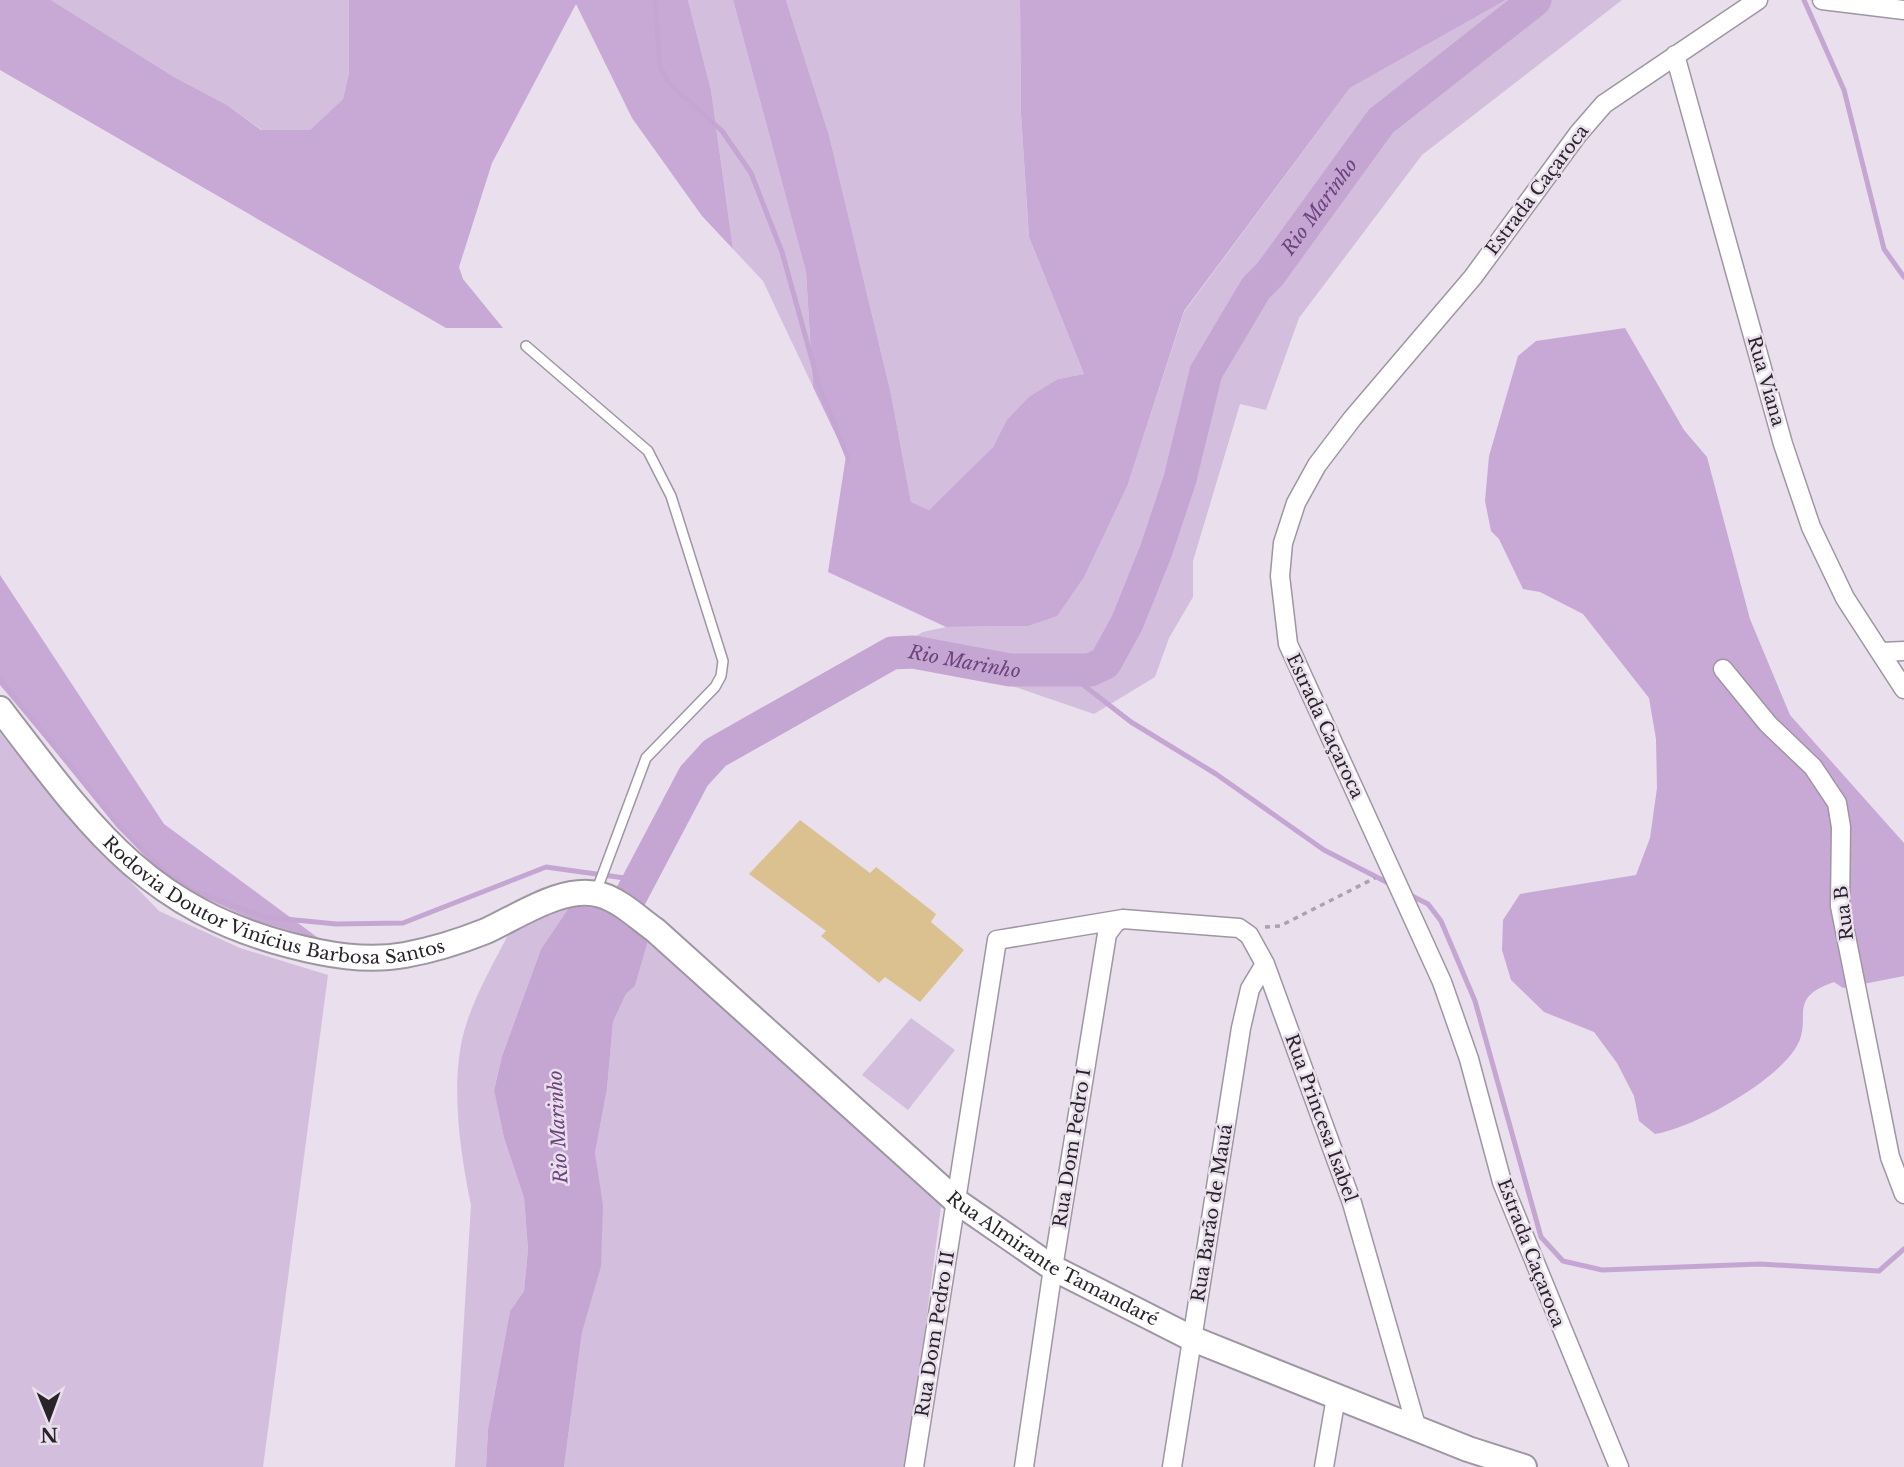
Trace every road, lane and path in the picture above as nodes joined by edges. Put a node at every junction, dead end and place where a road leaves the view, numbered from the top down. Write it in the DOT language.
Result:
graph roads {
  1 [pos="1758,0"];
  2 [pos="1822,0"];
  3 [pos="1904,10"];
  4 [pos="1675,55"];
  5 [pos="526,346"];
  6 [pos="1904,651"];
  7 [pos="1881,652"];
  8 [pos="1723,669"];
  9 [pos="1904,689"];
  10 [pos="0,709"];
  11 [pos="1396,876"];
  12 [pos="599,895"];
  13 [pos="1123,919"];
  14 [pos="1239,929"];
  15 [pos="1265,964"];
  16 [pos="1904,1194"];
  17 [pos="956,1201"];
  18 [pos="1053,1268"];
  19 [pos="1193,1339"];
  20 [pos="1336,1397"];
  21 [pos="1417,1429"];
  22 [pos="1467,1458"];
  23 [pos="915,1467"];
  24 [pos="1024,1467"];
  25 [pos="1172,1467"];
  26 [pos="1324,1467"];
  27 [pos="1524,1467"];
  28 [pos="1619,1467"];
  1 -- 4 [label="street, Estrada Caçaroca"];
  2 -- 3 [label="street"];
  4 -- 7 [label="street, Rua Viana"];
  4 -- 11 [label="street, Estrada Caçaroca"];
  5 -- 12 [label="lane"];
  6 -- 7 [label="street"];
  7 -- 9 [label="street, Rua Viana"];
  8 -- 16 [label="street, Rua B"];
  10 -- 12 [label="main road, Rodovia Doutor Vinícius Barbosa Santos"];
  11 -- 14 [label="path"];
  11 -- 28 [label="street, Estrada Caçaroca"];
  12 -- 17 [label="main road, Rua Almirante Tamandaré"];
  13 -- 14 [label="street"];
  13 -- 17 [label="street, Rua Dom Pedro II"];
  13 -- 18 [label="street, Rua Dom Pedro I"];
  14 -- 15 [label="street, Rua Princesa Isabel"];
  15 -- 19 [label="street, Rua Barão de Mauá"];
  15 -- 21 [label="street, Rua Princesa Isabel"];
  17 -- 18 [label="main road, Rua Almirante Tamandaré"];
  17 -- 23 [label="street, Rua Dom Pedro II"];
  18 -- 19 [label="main road, Rua Almirante Tamandaré"];
  18 -- 24 [label="street, Rua Dom Pedro I"];
  19 -- 20 [label="main road, Rua Almirante Tamandaré"];
  19 -- 25 [label="street, Rua Barão de Mauá"];
  20 -- 21 [label="main road, Rua Almirante Tamandaré"];
  20 -- 26 [label="street"];
  21 -- 22 [label="main road, Rua Almirante Tamandaré"];
  22 -- 27 [label="main road, Rua Almirante Tamandaré"];
}
